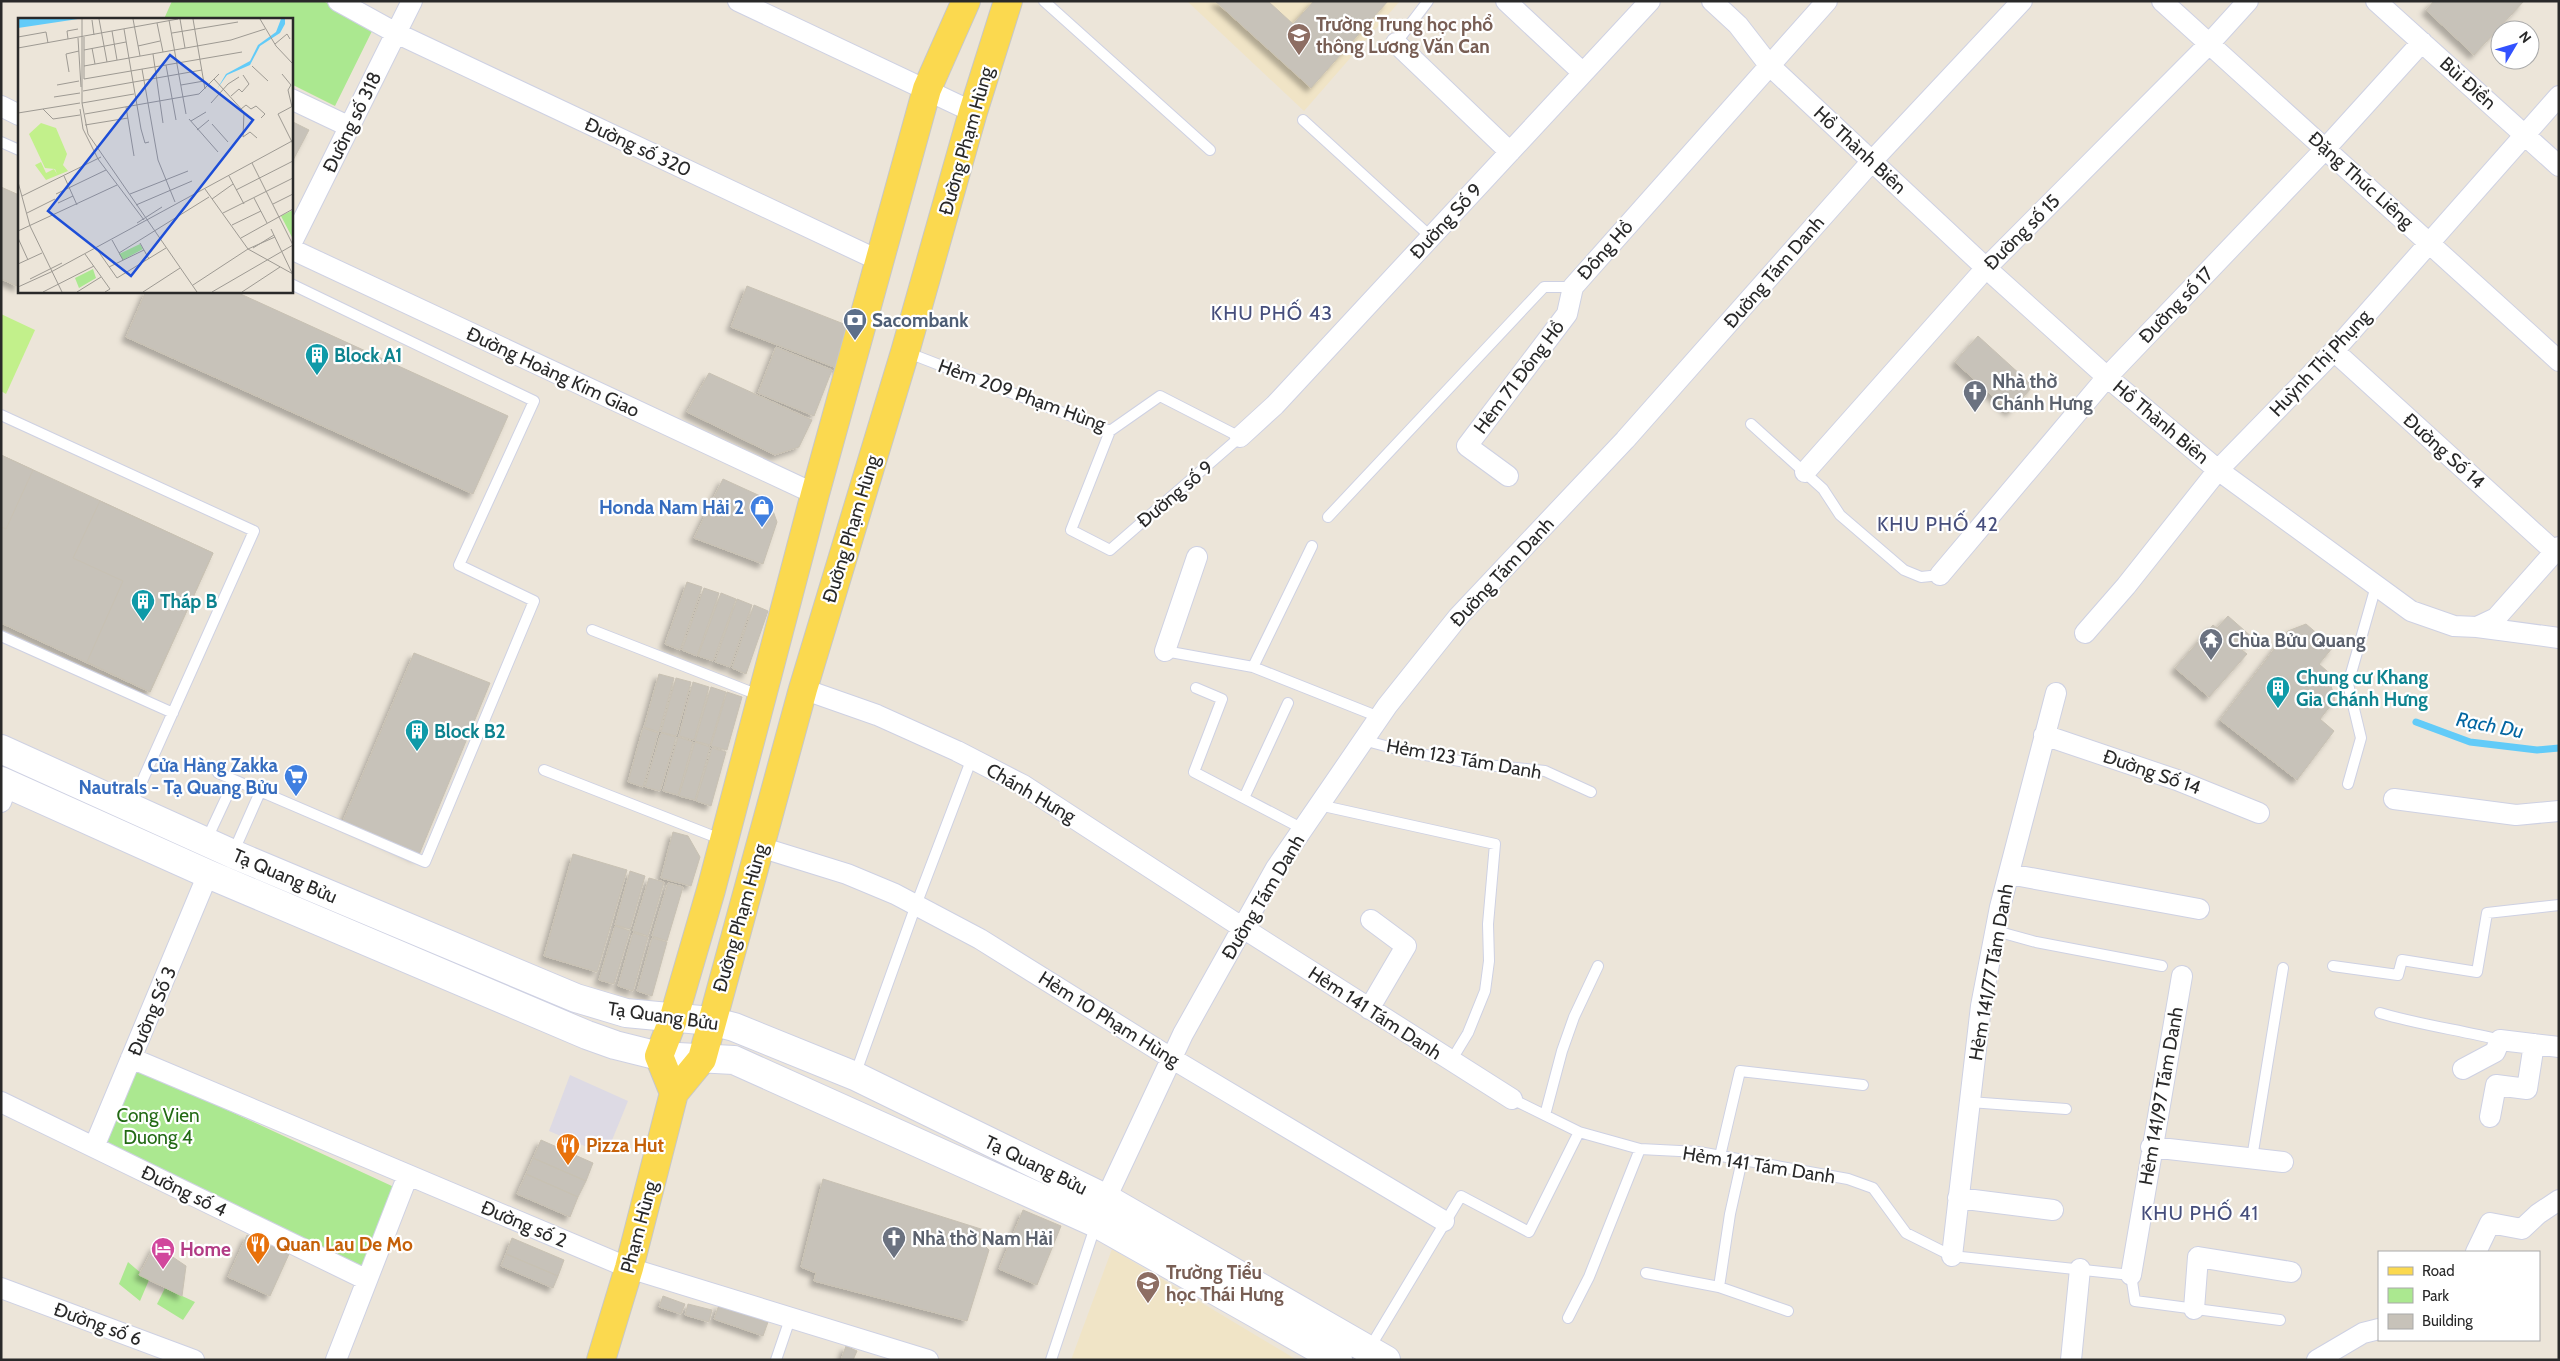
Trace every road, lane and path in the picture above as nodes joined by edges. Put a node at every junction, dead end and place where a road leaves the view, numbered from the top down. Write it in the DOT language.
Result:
graph roads {
  1 [pos="338,1"];
  2 [pos="412,1"];
  3 [pos="738,1"];
  4 [pos="966,1"];
  5 [pos="1008,1"];
  6 [pos="1044,1"];
  7 [pos="1428,1"];
  8 [pos="1506,1"];
  9 [pos="1650,1"];
  10 [pos="1712,1"];
  11 [pos="1827,1"];
  12 [pos="2022,1"];
  13 [pos="2162,1"];
  14 [pos="2248,1"];
  15 [pos="2376,1"];
  16 [pos="396,33"];
  17 [pos="2422,42"];
  18 [pos="1396,43"];
  19 [pos="2209,44"];
  20 [pos="1770,65"];
  21 [pos="1583,73"];
  22 [pos="928,89"];
  23 [pos="2559,96"];
  24 [pos="292,99"];
  25 [pos="1,106"];
  26 [pos="973,112"];
  27 [pos="18,114"];
  28 [pos="1303,120"];
  29 [pos="350,127"];
  30 [pos="2523,134"];
  31 [pos="1,142"];
  32 [pos="2326,148"];
  33 [pos="18,150"];
  34 [pos="1210,150"];
  35 [pos="1510,152"];
  36 [pos="1872,161"];
  37 [pos="2559,166"];
  38 [pos="1431,236"];
  39 [pos="292,242"];
  40 [pos="2429,242"];
  41 [pos="292,249"];
  42 [pos="880,261"];
  43 [pos="1986,268"];
  44 [pos="292,284"];
  45 [pos="1573,287"];
  46 [pos="2334,351"];
  47 [pos="906,352"];
  48 [pos="2559,361"];
  49 [pos="2107,377"];
  50 [pos="1,415"];
  51 [pos="1751,424"];
  52 [pos="1110,431"];
  53 [pos="1240,437"];
  54 [pos="2218,470"];
  55 [pos="1805,472"];
  56 [pos="1508,476"];
  57 [pos="815,494"];
  58 [pos="1328,516"];
  59 [pos="1312,546"];
  60 [pos="2557,549"];
  61 [pos="1197,557"];
  62 [pos="1940,575"];
  63 [pos="2376,586"];
  64 [pos="2477,627"];
  65 [pos="592,630"];
  66 [pos="2085,633"];
  67 [pos="1,636"];
  68 [pos="2559,638"];
  69 [pos="1165,651"];
  70 [pos="1254,667"];
  71 [pos="1196,688"];
  72 [pos="803,689"];
  73 [pos="2056,693"];
  74 [pos="762,696"];
  75 [pos="1288,702"];
  76 [pos="173,713"];
  77 [pos="1379,717"];
  78 [pos="2044,735"];
  79 [pos="1363,740"];
  80 [pos="1,749"];
  81 [pos="972,758"];
  82 [pos="544,770"];
  83 [pos="218,774"];
  84 [pos="234,781"];
  85 [pos="2348,784"];
  86 [pos="3,789"];
  87 [pos="260,792"];
  88 [pos="1591,792"];
  89 [pos="1244,798"];
  90 [pos="2394,799"];
  91 [pos="1319,805"];
  92 [pos="130,807"];
  93 [pos="2559,810"];
  94 [pos="2259,813"];
  95 [pos="1303,829"];
  96 [pos="724,840"];
  97 [pos="760,847"];
  98 [pos="220,848"];
  99 [pos="208,874"];
  100 [pos="2009,874"];
  101 [pos="916,905"];
  102 [pos="2559,905"];
  103 [pos="2199,909"];
  104 [pos="1371,920"];
  105 [pos="1243,928"];
  106 [pos="1996,931"];
  107 [pos="1598,966"];
  108 [pos="2162,966"];
  109 [pos="2333,966"];
  110 [pos="2283,968"];
  111 [pos="2182,976"];
  112 [pos="1369,1009"];
  113 [pos="2380,1013"];
  114 [pos="674,1017"];
  115 [pos="711,1021"];
  116 [pos="2500,1040"];
  117 [pos="2534,1044"];
  118 [pos="2559,1047"];
  119 [pos="658,1056"];
  120 [pos="131,1058"];
  121 [pos="1171,1058"];
  122 [pos="702,1059"];
  123 [pos="1451,1061"];
  124 [pos="2463,1069"];
  125 [pos="855,1076"];
  126 [pos="1863,1085"];
  127 [pos="674,1093"];
  128 [pos="1512,1099"];
  129 [pos="1,1102"];
  130 [pos="1970,1102"];
  131 [pos="2066,1109"];
  132 [pos="1545,1115"];
  133 [pos="2490,1117"];
  134 [pos="1579,1132"];
  135 [pos="94,1147"];
  136 [pos="2151,1148"];
  137 [pos="1640,1149"];
  138 [pos="1720,1156"];
  139 [pos="2252,1158"];
  140 [pos="1742,1160"];
  141 [pos="2283,1162"];
  142 [pos="408,1175"];
  143 [pos="1958,1198"];
  144 [pos="2559,1200"];
  145 [pos="2053,1210"];
  146 [pos="1100,1211"];
  147 [pos="1444,1221"];
  148 [pos="2476,1251"];
  149 [pos="1952,1256"];
  150 [pos="629,1268"];
  151 [pos="2080,1269"];
  152 [pos="2291,1272"];
  153 [pos="1646,1273"];
  154 [pos="2131,1275"];
  155 [pos="367,1280"];
  156 [pos="1719,1287"];
  157 [pos="1,1288"];
  158 [pos="2194,1309"];
  159 [pos="1788,1311"];
  160 [pos="791,1316"];
  161 [pos="1568,1318"];
  162 [pos="2280,1320"];
  163 [pos="2378,1329"];
  164 [pos="1377,1355"];
  165 [pos="194,1360"];
  166 [pos="336,1360"];
  167 [pos="600,1360"];
  168 [pos="776,1360"];
  169 [pos="928,1360"];
  170 [pos="1051,1360"];
  171 [pos="1338,1360"];
  172 [pos="2071,1360"];
  173 [pos="2317,1360"];
  1 -- 16 [label="street, Đường số 320"];
  2 -- 16 [label="street, Đường số 318"];
  3 -- 22 [label="street"];
  4 -- 22 [label="main road, Đường Phạm Hùng"];
  5 -- 26 [label="main road, Đường Phạm Hùng"];
  6 -- 34 [label="lane"];
  7 -- 18 [label="lane"];
  8 -- 21 [label="street"];
  9 -- 21 [label="street, Đường Số 9"];
  10 -- 20 [label="street, Hồ Thành Biên"];
  11 -- 20 [label="street, Đông Hồ"];
  12 -- 36 [label="street, Đường Tám Danh"];
  13 -- 19 [label="street, Đặng Thúc Liêng"];
  14 -- 19 [label="street, Đường số 15"];
  15 -- 17 [label="street, Bùi Điền"];
  16 -- 29 [label="street, Đường số 318"];
  16 -- 42 [label="street, Đường số 320"];
  17 -- 30 [label="street, Bùi Điền"];
  17 -- 32 [label="street, Đường số 17"];
  18 -- 35 [label="street"];
  19 -- 32 [label="street, Đặng Thúc Liêng"];
  19 -- 43 [label="street, Đường số 15"];
  20 -- 36 [label="street, Hồ Thành Biên"];
  20 -- 45 [label="street, Đông Hồ"];
  21 -- 35 [label="street, Đường Số 9"];
  22 -- 26 [label="street"];
  22 -- 42 [label="main road, Đường Phạm Hùng"];
  23 -- 30 [label="street, Huỳnh Thị Phụng"];
  24 -- 29 [label="street"];
  25 -- 27 [label="street"];
  26 -- 47 [label="main road, Đường Phạm Hùng"];
  28 -- 38 [label="lane"];
  29 -- 39 [label="street, Đường số 318"];
  30 -- 37 [label="street, Bùi Điền"];
  30 -- 40 [label="street, Huỳnh Thị Phụng"];
  31 -- 33 [label="lane"];
  32 -- 40 [label="street, Đặng Thúc Liêng"];
  32 -- 49 [label="street, Đường số 17"];
  35 -- 38 [label="street, Đường Số 9"];
  36 -- 43 [label="street, Hồ Thành Biên"];
  36 -- 77 [label="street, Đường Tám Danh"];
  38 -- 53 [label="street, Đường Số 9"];
  40 -- 46 [label="street, Huỳnh Thị Phụng"];
  40 -- 48 [label="street, Đặng Thúc Liêng"];
  41 -- 57 [label="street, Đường Hoàng Kim Giao"];
  42 -- 57 [label="main road, Đường Phạm Hùng"];
  43 -- 49 [label="street, Hồ Thành Biên"];
  43 -- 55 [label="street, Đường số 15"];
  44 -- 87 [label="lane"];
  45 -- 56 [label="street, Hẻm 71 Đông Hồ"];
  45 -- 58 [label="lane, Đông Hồ"];
  46 -- 54 [label="street, Huỳnh Thị Phụng"];
  46 -- 60 [label="street, Đường Số 14"];
  47 -- 52 [label="lane, Hẻm 209 Phạm Hùng"];
  47 -- 72 [label="main road, Đường Phạm Hùng"];
  49 -- 54 [label="street, Hồ Thành Biên"];
  49 -- 62 [label="street, Đường số 17"];
  50 -- 76 [label="lane"];
  51 -- 55 [label="lane"];
  52 -- 53 [label="lane, Hẻm 209 Phạm Hùng"];
  52 -- 53 [label="lane, Đường số 9"];
  54 -- 63 [label="street, Hồ Thành Biên"];
  54 -- 66 [label="street, Huỳnh Thị Phụng"];
  55 -- 62 [label="lane"];
  57 -- 74 [label="main road, Đường Phạm Hùng"];
  59 -- 70 [label="lane"];
  60 -- 64 [label="street"];
  61 -- 69 [label="street"];
  63 -- 64 [label="street, Hồ Thành Biên"];
  63 -- 85 [label="lane"];
  64 -- 68 [label="street, Hồ Thành Biên"];
  65 -- 74 [label="lane"];
  67 -- 76 [label="lane"];
  69 -- 70 [label="lane"];
  70 -- 77 [label="lane"];
  71 -- 89 [label="lane"];
  72 -- 81 [label="street, Chánh Hưng"];
  72 -- 97 [label="main road, Đường Phạm Hùng"];
  73 -- 78 [label="street, Hẻm 141/77 Tám Danh"];
  74 -- 96 [label="main road, Đường Phạm Hùng"];
  75 -- 89 [label="lane"];
  76 -- 92 [label="lane"];
  77 -- 79 [label="street, Đường Tám Danh"];
  78 -- 94 [label="street, Đường Số 14"];
  78 -- 100 [label="street, Hẻm 141/77 Tám Danh"];
  79 -- 88 [label="lane, Hẻm 123 Tám Danh"];
  79 -- 91 [label="street, Đường Tám Danh"];
  80 -- 92 [label="main road, Tạ Quang Bửu"];
  81 -- 101 [label="lane"];
  81 -- 105 [label="street, Chánh Hưng"];
  82 -- 96 [label="lane"];
  83 -- 84 [label="lane"];
  84 -- 87 [label="lane"];
  84 -- 98 [label="lane"];
  86 -- 99 [label="main road, Tạ Quang Bửu"];
  87 -- 98 [label="lane"];
  89 -- 95 [label="lane"];
  90 -- 93 [label="street"];
  91 -- 95 [label="street, Đường Tám Danh"];
  91 -- 123 [label="lane"];
  92 -- 98 [label="main road, Tạ Quang Bửu"];
  95 -- 105 [label="street, Đường Tám Danh"];
  96 -- 114 [label="main road, Đường Phạm Hùng"];
  97 -- 101 [label="street, Hẻm 10 Phạm Hùng"];
  97 -- 115 [label="main road, Đường Phạm Hùng"];
  98 -- 99 [label="main road"];
  98 -- 114 [label="main road, Tạ Quang Bửu"];
  99 -- 119 [label="main road, Tạ Quang Bửu"];
  99 -- 120 [label="street, Đường Số 3"];
  100 -- 103 [label="street"];
  100 -- 106 [label="street, Hẻm 141/77 Tám Danh"];
  101 -- 121 [label="street, Hẻm 10 Phạm Hùng"];
  101 -- 125 [label="lane"];
  102 -- 109 [label="lane"];
  104 -- 112 [label="street"];
  105 -- 112 [label="street, Hẻm 141 Tám Danh"];
  105 -- 121 [label="street, Đường Tám Danh"];
  106 -- 108 [label="lane"];
  106 -- 130 [label="street, Hẻm 141/77 Tám Danh"];
  107 -- 132 [label="lane"];
  110 -- 139 [label="lane"];
  111 -- 136 [label="street, Hẻm 141/97 Tám Danh"];
  112 -- 123 [label="street, Hẻm 141 Tám Danh"];
  113 -- 116 [label="lane"];
  114 -- 115 [label="main road, Tạ Quang Bửu"];
  114 -- 119 [label="main road"];
  115 -- 122 [label="main road, Đường Phạm Hùng"];
  115 -- 125 [label="main road, Tạ Quang Bửu"];
  116 -- 117 [label="street"];
  116 -- 124 [label="street"];
  117 -- 118 [label="street"];
  117 -- 133 [label="street"];
  119 -- 122 [label="main road, Tạ Quang Bửu"];
  119 -- 127 [label="main road"];
  120 -- 135 [label="street, Đường Số 3"];
  120 -- 142 [label="street, Đường số 2"];
  121 -- 146 [label="street, Đường Tám Danh"];
  121 -- 147 [label="street, Hẻm 10 Phạm Hùng"];
  122 -- 127 [label="main road, Phạm Hùng"];
  122 -- 146 [label="main road, Tạ Quang Bửu"];
  123 -- 128 [label="street, Hẻm 141 Tám Danh"];
  125 -- 146 [label="main road, Tạ Quang Bửu"];
  126 -- 138 [label="lane"];
  127 -- 150 [label="main road, Phạm Hùng"];
  128 -- 132 [label="lane, Hẻm 141 Tám Danh"];
  129 -- 135 [label="street, Đường số 4"];
  130 -- 131 [label="lane"];
  130 -- 143 [label="street, Hẻm 141/77 Tám Danh"];
  132 -- 134 [label="lane, Hẻm 141 Tám Danh"];
  134 -- 137 [label="lane, Hẻm 141 Tám Danh"];
  134 -- 147 [label="lane"];
  135 -- 155 [label="street, Đường số 4"];
  136 -- 139 [label="street"];
  136 -- 154 [label="street, Hẻm 141/97 Tám Danh"];
  137 -- 138 [label="lane, Hẻm 141 Tám Danh"];
  137 -- 161 [label="lane"];
  138 -- 140 [label="lane, Hẻm 141 Tám Danh"];
  139 -- 141 [label="street"];
  140 -- 149 [label="lane, Hẻm 141 Tám Danh"];
  140 -- 156 [label="lane"];
  142 -- 150 [label="street, Đường số 2"];
  142 -- 155 [label="street"];
  143 -- 145 [label="street"];
  143 -- 149 [label="street, Hẻm 141/77 Tám Danh"];
  144 -- 148 [label="street"];
  146 -- 164 [label="main road, Tạ Quang Bửu"];
  146 -- 170 [label="lane"];
  146 -- 171 [label="main road, Tạ Quang Bửu"];
  147 -- 164 [label="lane"];
  149 -- 151 [label="lane, Hẻm 141 Tám Danh"];
  150 -- 160 [label="street, Đường số 2"];
  150 -- 167 [label="main road, Phạm Hùng"];
  151 -- 154 [label="lane, Hẻm 141 Tám Danh"];
  151 -- 172 [label="street"];
  152 -- 158 [label="street"];
  153 -- 156 [label="lane"];
  154 -- 158 [label="lane"];
  155 -- 166 [label="street"];
  156 -- 159 [label="lane"];
  157 -- 165 [label="street, Đường số 6"];
  158 -- 162 [label="lane"];
  160 -- 168 [label="lane"];
  160 -- 169 [label="street, Đường số 2"];
  163 -- 173 [label="street"];
}
